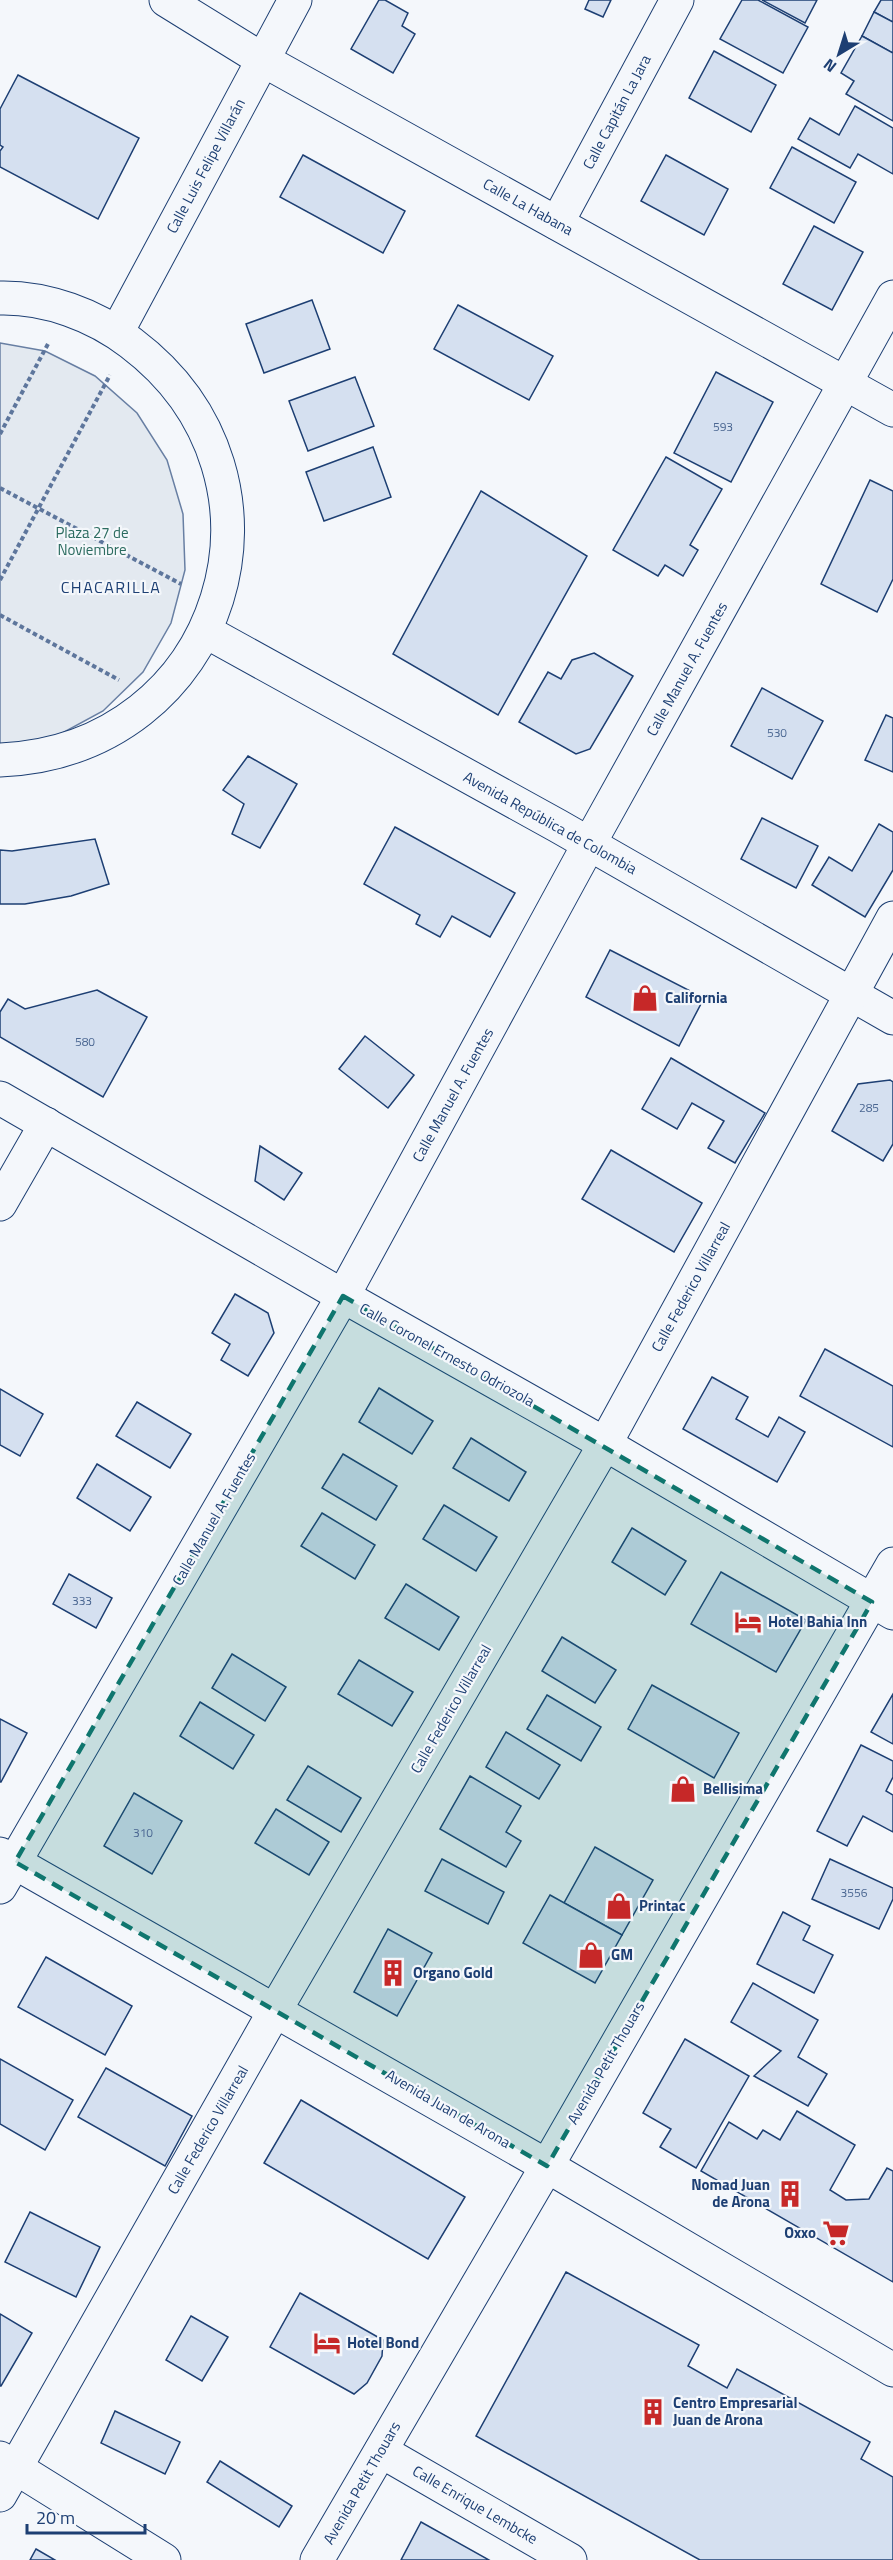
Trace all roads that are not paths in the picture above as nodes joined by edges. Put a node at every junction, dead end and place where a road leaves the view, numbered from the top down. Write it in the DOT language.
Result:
graph roads {
  1 [pos="166,0"];
  2 [pos="295,0"];
  3 [pos="677,0"];
  4 [pos="263,60"];
  5 [pos="557,224"];
  6 [pos="893,297"];
  7 [pos="0,298"];
  8 [pos="117,332"];
  9 [pos="845,384"];
  10 [pos="893,410"];
  11 [pos="211,616"];
  12 [pos="0,760"];
  13 [pos="589,844"];
  14 [pos="893,918"];
  15 [pos="851,995"];
  16 [pos="893,1018"];
  17 [pos="0,1098"];
  18 [pos="46,1124"];
  19 [pos="0,1204"];
  20 [pos="343,1296"];
  21 [pos="605,1444"];
  22 [pos="893,1564"];
  23 [pos="883,1608"];
  24 [pos="5,1867"];
  25 [pos="276,2010"];
  26 [pos="548,2166"];
  27 [pos="893,2370"];
  28 [pos="381,2451"];
  29 [pos="8,2463"];
  30 [pos="0,2495"];
  31 [pos="164,2560"];
  32 [pos="317,2560"];
  33 [pos="570,2560"];
  1 -- 4 [label="street, Calle La Habana"];
  2 -- 4 [label="street, Calle Luis Felipe Villarán"];
  3 -- 5 [label="street, Calle Capitán La Jara"];
  4 -- 5 [label="street, Calle La Habana"];
  4 -- 8 [label="street, Calle Luis Felipe Villarán"];
  5 -- 9 [label="street, Calle La Habana"];
  6 -- 9 [label="street, Calle Manuel A. Fuentes"];
  7 -- 8 [label="street"];
  8 -- 11 [label="street"];
  9 -- 10 [label="street, Calle La Habana"];
  9 -- 13 [label="street, Calle Manuel A. Fuentes"];
  11 -- 12 [label="street"];
  11 -- 13 [label="street, Avenida República de Colombia"];
  13 -- 15 [label="street, Avenida República de Colombia"];
  13 -- 20 [label="street, Calle Manuel A. Fuentes"];
  14 -- 15 [label="street, Calle Federico Villarreal"];
  15 -- 16 [label="street, Avenida República de Colombia"];
  15 -- 21 [label="street, Calle Federico Villarreal"];
  17 -- 18 [label="street, Calle Coronel Ernesto Odriozola"];
  18 -- 19 [label="street"];
  18 -- 20 [label="street, Calle Coronel Ernesto Odriozola"];
  20 -- 21 [label="street, Calle Coronel Ernesto Odriozola"];
  20 -- 24 [label="street, Calle Manuel A. Fuentes"];
  21 -- 23 [label="street, Calle Coronel Ernesto Odriozola"];
  21 -- 25 [label="street, Calle Federico Villarreal"];
  22 -- 23 [label="street, Avenida Petit Thouars"];
  23 -- 26 [label="street, Avenida Petit Thouars"];
  24 -- 25 [label="street, Avenida Juan de Arona"];
  25 -- 26 [label="street, Avenida Juan de Arona"];
  25 -- 29 [label="street, Calle Federico Villarreal"];
  26 -- 27 [label="street, Avenida Juan de Arona"];
  26 -- 28 [label="street, Avenida Petit Thouars"];
  28 -- 32 [label="street, Avenida Petit Thouars"];
  28 -- 33 [label="street, Calle Enrique Lembcke"];
  29 -- 30 [label="street, Calle Federico Villarreal"];
  29 -- 31 [label="street"];
}
